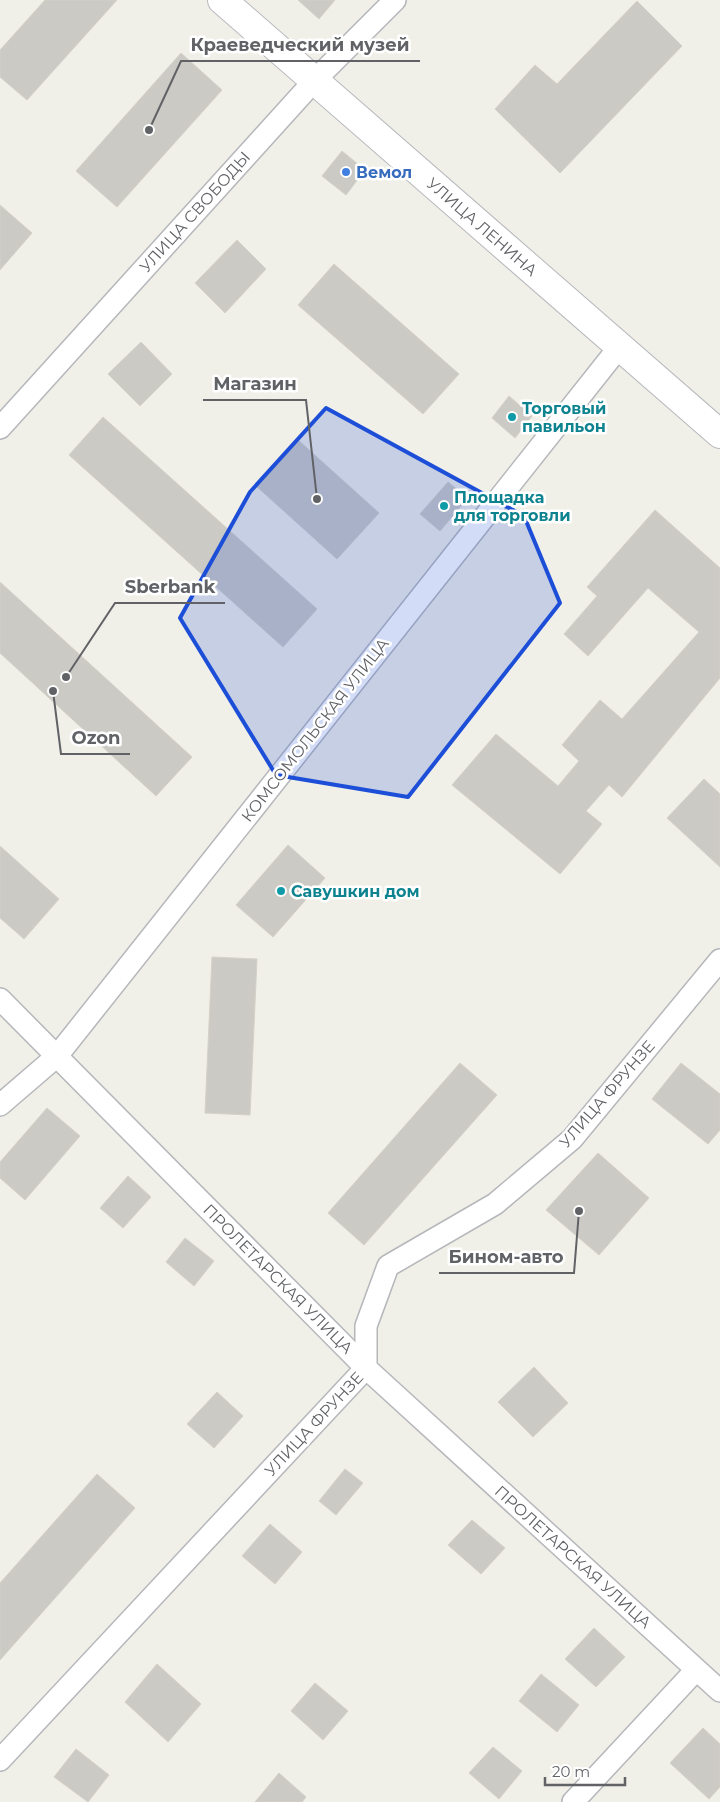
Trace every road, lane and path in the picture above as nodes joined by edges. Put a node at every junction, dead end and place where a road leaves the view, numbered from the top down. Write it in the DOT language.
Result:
graph roads {
  1 [pos="222,0"];
  2 [pos="395,0"];
  3 [pos="314,81"];
  4 [pos="620,346"];
  5 [pos="0,428"];
  6 [pos="720,434"];
  7 [pos="720,960"];
  8 [pos="0,999"];
  9 [pos="57,1056"];
  10 [pos="0,1105"];
  11 [pos="366,1368"];
  12 [pos="696,1670"];
  13 [pos="720,1691"];
  14 [pos="0,1760"];
  15 [pos="573,1802"];
  1 -- 3 [label="street, УЛИЦА ЛЕНИНА"];
  2 -- 3 [label="street, УЛИЦА СВОБОДЫ"];
  3 -- 4 [label="street, УЛИЦА ЛЕНИНА"];
  3 -- 5 [label="street, УЛИЦА СВОБОДЫ"];
  4 -- 6 [label="street, УЛИЦА ЛЕНИНА"];
  4 -- 9 [label="street, КОМСОМОЛЬСКАЯ УЛИЦА"];
  7 -- 11 [label="street, УЛИЦА ФРУНЗЕ"];
  8 -- 9 [label="street, ПРОЛЕТАРСКАЯ УЛИЦА"];
  9 -- 10 [label="street, КОМСОМОЛЬСКАЯ УЛИЦА"];
  9 -- 11 [label="street, ПРОЛЕТАРСКАЯ УЛИЦА"];
  11 -- 12 [label="street, ПРОЛЕТАРСКАЯ УЛИЦА"];
  11 -- 14 [label="street, УЛИЦА ФРУНЗЕ"];
  12 -- 13 [label="street, ПРОЛЕТАРСКАЯ УЛИЦА"];
  12 -- 15 [label="street"];
}
